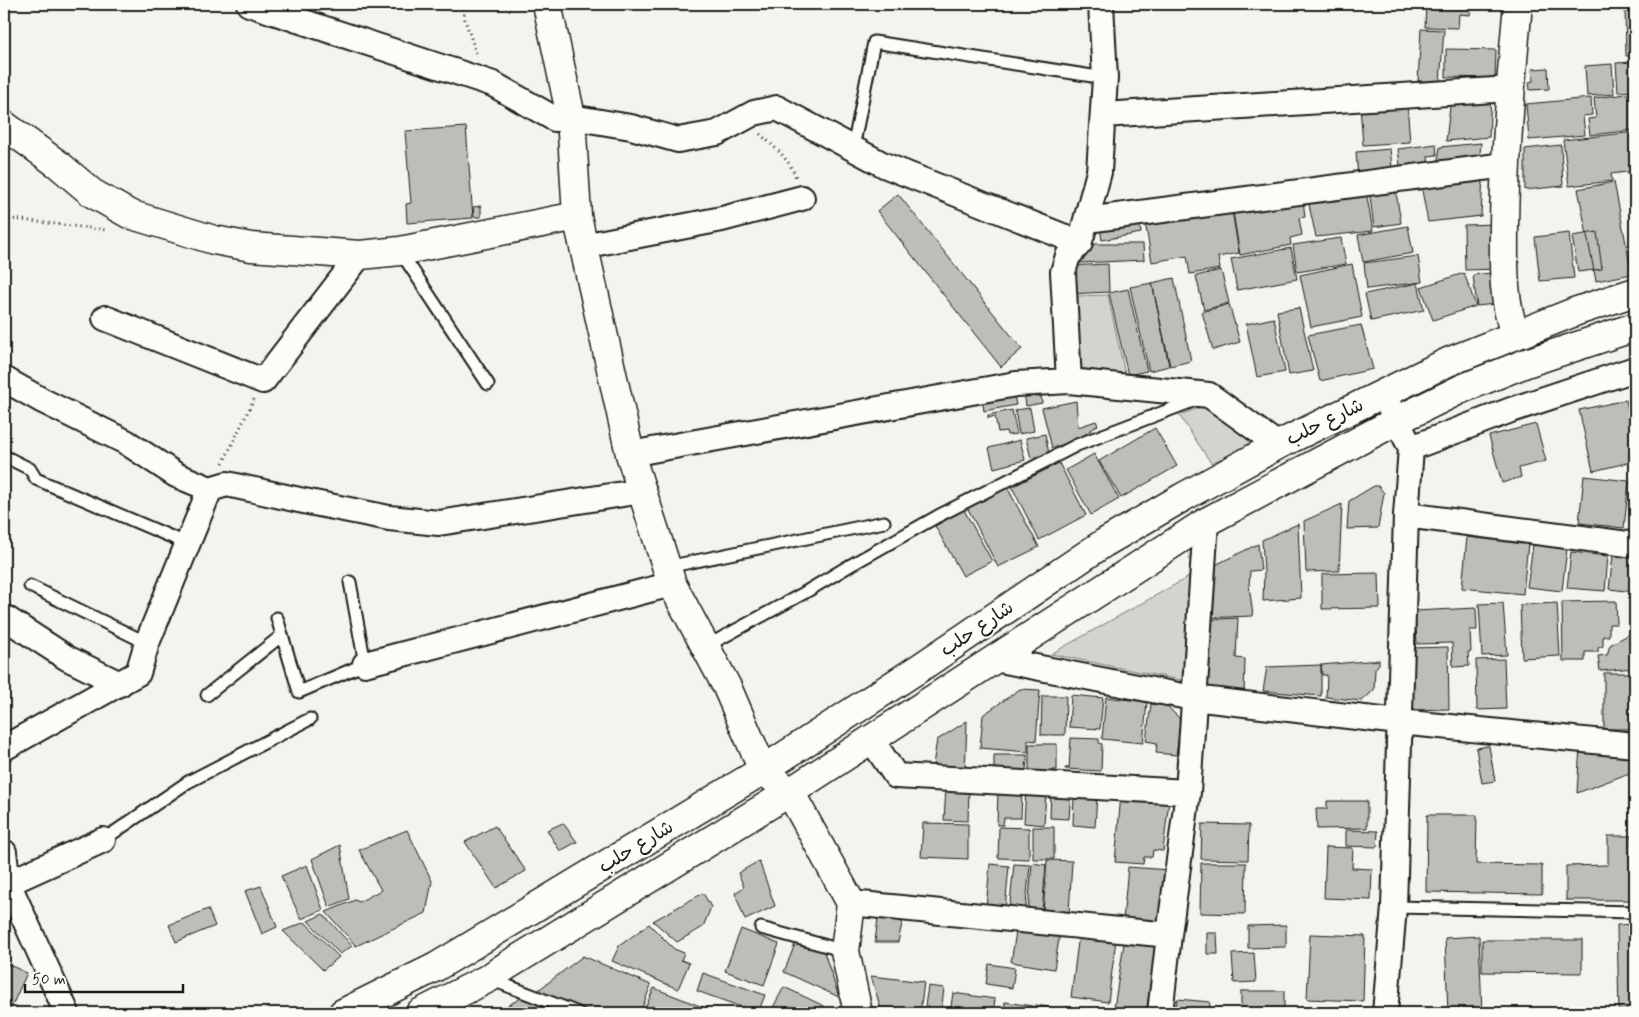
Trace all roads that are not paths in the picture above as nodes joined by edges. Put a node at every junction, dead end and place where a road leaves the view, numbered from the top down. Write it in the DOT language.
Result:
graph roads {
  1 [pos="249,4"];
  2 [pos="547,4"];
  3 [pos="1101,4"];
  4 [pos="1518,4"];
  5 [pos="1104,78"];
  6 [pos="1510,89"];
  7 [pos="1102,115"];
  8 [pos="572,117"];
  9 [pos="4,125"];
  10 [pos="853,148"];
  11 [pos="1505,165"];
  12 [pos="802,198"];
  13 [pos="577,216"];
  14 [pos="1086,220"];
  15 [pos="1080,243"];
  16 [pos="583,246"];
  17 [pos="400,251"];
  18 [pos="360,255"];
  19 [pos="1635,292"];
  20 [pos="105,318"];
  21 [pos="1635,327"];
  22 [pos="1515,334"];
  23 [pos="1526,363"];
  24 [pos="1635,369"];
  25 [pos="4,379"];
  26 [pos="1069,381"];
  27 [pos="488,384"];
  28 [pos="1383,394"];
  29 [pos="1209,395"];
  30 [pos="1396,421"];
  31 [pos="1278,445"];
  32 [pos="1411,448"];
  33 [pos="630,454"];
  34 [pos="4,456"];
  35 [pos="210,489"];
  36 [pos="642,491"];
  37 [pos="1406,515"];
  38 [pos="884,522"];
  39 [pos="1206,522"];
  40 [pos="188,544"];
  41 [pos="1635,545"];
  42 [pos="669,576"];
  43 [pos="350,582"];
  44 [pos="30,586"];
  45 [pos="4,617"];
  46 [pos="276,618"];
  47 [pos="282,636"];
  48 [pos="147,643"];
  49 [pos="705,647"];
  50 [pos="995,659"];
  51 [pos="365,664"];
  52 [pos="120,684"];
  53 [pos="207,695"];
  54 [pos="1193,698"];
  55 [pos="310,719"];
  56 [pos="1399,722"];
  57 [pos="871,739"];
  58 [pos="1635,745"];
  59 [pos="4,748"];
  60 [pos="763,770"];
  61 [pos="790,792"];
  62 [pos="1188,792"];
  63 [pos="103,840"];
  64 [pos="4,852"];
  65 [pos="6,884"];
  66 [pos="851,903"];
  67 [pos="1394,907"];
  68 [pos="1635,912"];
  69 [pos="761,928"];
  70 [pos="1168,935"];
  71 [pos="845,951"];
  72 [pos="489,978"];
  73 [pos="67,1013"];
  74 [pos="343,1013"];
  75 [pos="420,1013"];
  76 [pos="578,1013"];
  77 [pos="858,1013"];
  78 [pos="1160,1013"];
  79 [pos="1385,1013"];
  1 -- 8 [label="street"];
  2 -- 8 [label="main road"];
  3 -- 5 [label="street"];
  4 -- 6 [label="main road"];
  5 -- 7 [label="street"];
  5 -- 10 [label="lane"];
  6 -- 7 [label="street"];
  6 -- 11 [label="main road"];
  7 -- 14 [label="street"];
  8 -- 10 [label="street"];
  8 -- 13 [label="main road"];
  9 -- 18 [label="main road"];
  10 -- 15 [label="street"];
  11 -- 14 [label="street"];
  11 -- 22 [label="main road"];
  12 -- 16 [label="street"];
  13 -- 16 [label="main road"];
  13 -- 17 [label="main road"];
  14 -- 15 [label="street"];
  15 -- 26 [label="street"];
  16 -- 33 [label="main road"];
  17 -- 18 [label="main road"];
  17 -- 27 [label="lane"];
  18 -- 20 [label="street"];
  19 -- 22 [label="main road, شارع حلب"];
  21 -- 23 [label="main road, شارع حلب"];
  22 -- 23 [label="main road"];
  22 -- 28 [label="main road, شارع حلب"];
  23 -- 30 [label="main road, شارع حلب"];
  24 -- 32 [label="street"];
  25 -- 35 [label="street"];
  26 -- 29 [label="street"];
  26 -- 33 [label="street"];
  28 -- 30 [label="street"];
  28 -- 31 [label="main road, شارع حلب"];
  29 -- 31 [label="street"];
  29 -- 49 [label="lane"];
  30 -- 32 [label="street"];
  30 -- 39 [label="main road, شارع حلب"];
  31 -- 60 [label="main road, شارع حلب"];
  32 -- 37 [label="street"];
  33 -- 36 [label="main road"];
  34 -- 40 [label="lane"];
  35 -- 36 [label="street"];
  35 -- 40 [label="street"];
  36 -- 42 [label="main road"];
  37 -- 41 [label="street"];
  37 -- 56 [label="street"];
  38 -- 42 [label="lane"];
  39 -- 50 [label="main road, شارع حلب"];
  39 -- 54 [label="street"];
  40 -- 48 [label="street"];
  42 -- 49 [label="main road"];
  42 -- 51 [label="street"];
  43 -- 51 [label="lane"];
  44 -- 48 [label="lane"];
  45 -- 52 [label="street"];
  46 -- 47 [label="lane"];
  47 -- 51 [label="lane"];
  47 -- 53 [label="lane"];
  48 -- 52 [label="street"];
  49 -- 60 [label="main road"];
  50 -- 54 [label="street"];
  50 -- 57 [label="main road, شارع حلب"];
  52 -- 59 [label="street"];
  54 -- 56 [label="street"];
  54 -- 62 [label="street"];
  55 -- 63 [label="lane"];
  56 -- 58 [label="street"];
  56 -- 67 [label="street"];
  57 -- 61 [label="main road, شارع حلب"];
  57 -- 62 [label="street"];
  60 -- 61 [label="main road"];
  60 -- 74 [label="main road, شارع حلب"];
  61 -- 66 [label="main road"];
  61 -- 72 [label="main road, شارع حلب"];
  62 -- 70 [label="street"];
  63 -- 65 [label="street"];
  64 -- 65 [label="street"];
  65 -- 73 [label="street"];
  66 -- 70 [label="street"];
  66 -- 71 [label="main road"];
  67 -- 68 [label="lane"];
  67 -- 79 [label="street"];
  69 -- 71 [label="lane"];
  70 -- 78 [label="street"];
  71 -- 77 [label="main road"];
  72 -- 75 [label="main road, شارع حلب"];
  72 -- 76 [label="lane"];
}
